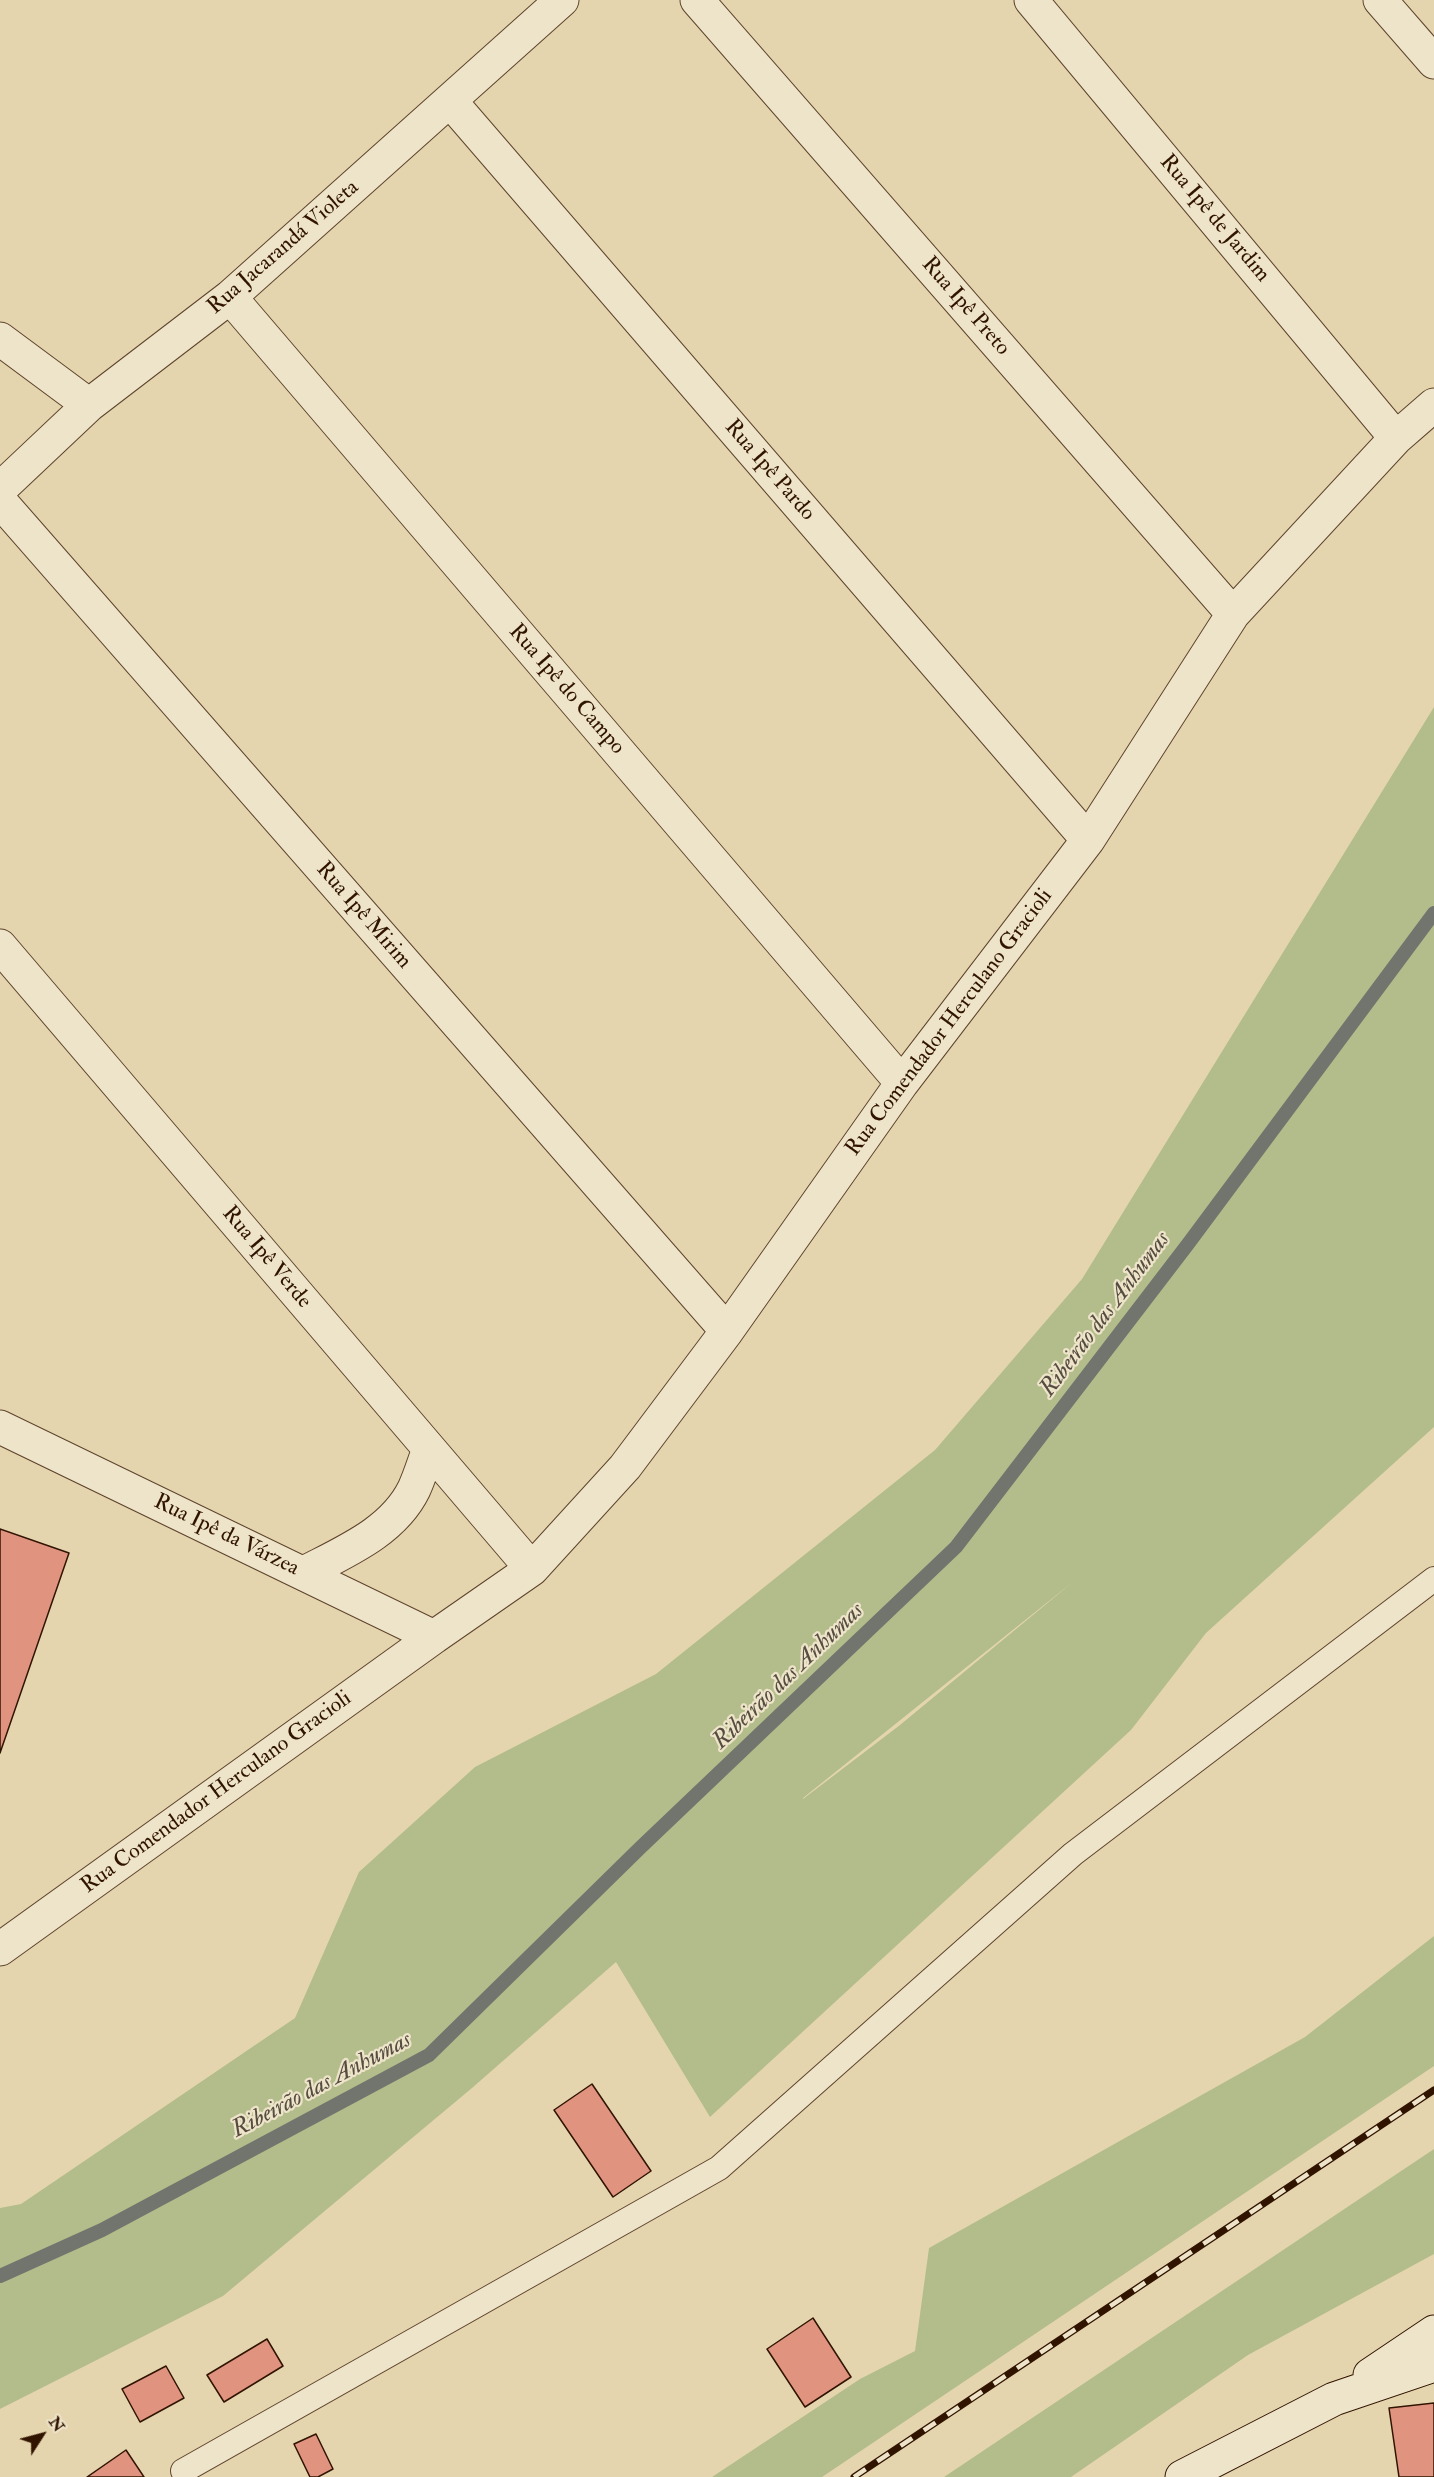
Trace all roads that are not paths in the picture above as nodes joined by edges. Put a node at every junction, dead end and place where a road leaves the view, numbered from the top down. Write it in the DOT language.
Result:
graph roads {
  1 [pos="562,0"];
  2 [pos="697,0"];
  3 [pos="1031,0"];
  4 [pos="1380,0"];
  5 [pos="1434,62"];
  6 [pos="451,102"];
  7 [pos="230,297"];
  8 [pos="0,339"];
  9 [pos="89,405"];
  10 [pos="1434,405"];
  11 [pos="1396,438"];
  12 [pos="0,489"];
  13 [pos="0,501"];
  14 [pos="1233,614"];
  15 [pos="1088,840"];
  16 [pos="0,946"];
  17 [pos="903,1083"];
  18 [pos="727,1331"];
  19 [pos="0,1427"];
  20 [pos="429,1449"];
  21 [pos="532,1569"];
  22 [pos="304,1573"];
  23 [pos="1434,1578"];
  24 [pos="442,1631"];
  25 [pos="0,1949"];
  26 [pos="1434,2332"];
  27 [pos="1434,2365"];
  28 [pos="1334,2399"];
  29 [pos="183,2470"];
  30 [pos="1182,2477"];
  1 -- 6 [label="street, Rua Jacarandá Violeta"];
  2 -- 14 [label="street, Rua Ipê Preto"];
  3 -- 11 [label="street, Rua Ipê de Jardim"];
  4 -- 5 [label="street"];
  6 -- 7 [label="street, Rua Jacarandá Violeta"];
  6 -- 15 [label="street, Rua Ipê Pardo"];
  7 -- 9 [label="street, Rua Jacarandá Violeta"];
  7 -- 17 [label="street, Rua Ipê do Campo"];
  8 -- 9 [label="street"];
  9 -- 12 [label="street, Rua Jacarandá Violeta"];
  10 -- 11 [label="street, Rua Comendador Herculano Gracioli"];
  11 -- 14 [label="street, Rua Comendador Herculano Gracioli"];
  13 -- 18 [label="street, Rua Ipê Mirim"];
  14 -- 15 [label="street, Rua Comendador Herculano Gracioli"];
  15 -- 17 [label="street, Rua Comendador Herculano Gracioli"];
  16 -- 20 [label="street, Rua Ipê Verde"];
  17 -- 18 [label="street, Rua Comendador Herculano Gracioli"];
  18 -- 21 [label="street, Rua Comendador Herculano Gracioli"];
  19 -- 22 [label="street, Rua Ipê da Várzea"];
  20 -- 21 [label="street, Rua Ipê Verde"];
  20 -- 22 [label="street"];
  21 -- 24 [label="street, Rua Comendador Herculano Gracioli"];
  22 -- 24 [label="street, Rua Ipê da Várzea"];
  23 -- 29 [label="lane"];
  24 -- 25 [label="street, Rua Comendador Herculano Gracioli"];
  26 -- 28 [label="street"];
  27 -- 28 [label="street"];
  28 -- 30 [label="street"];
}
